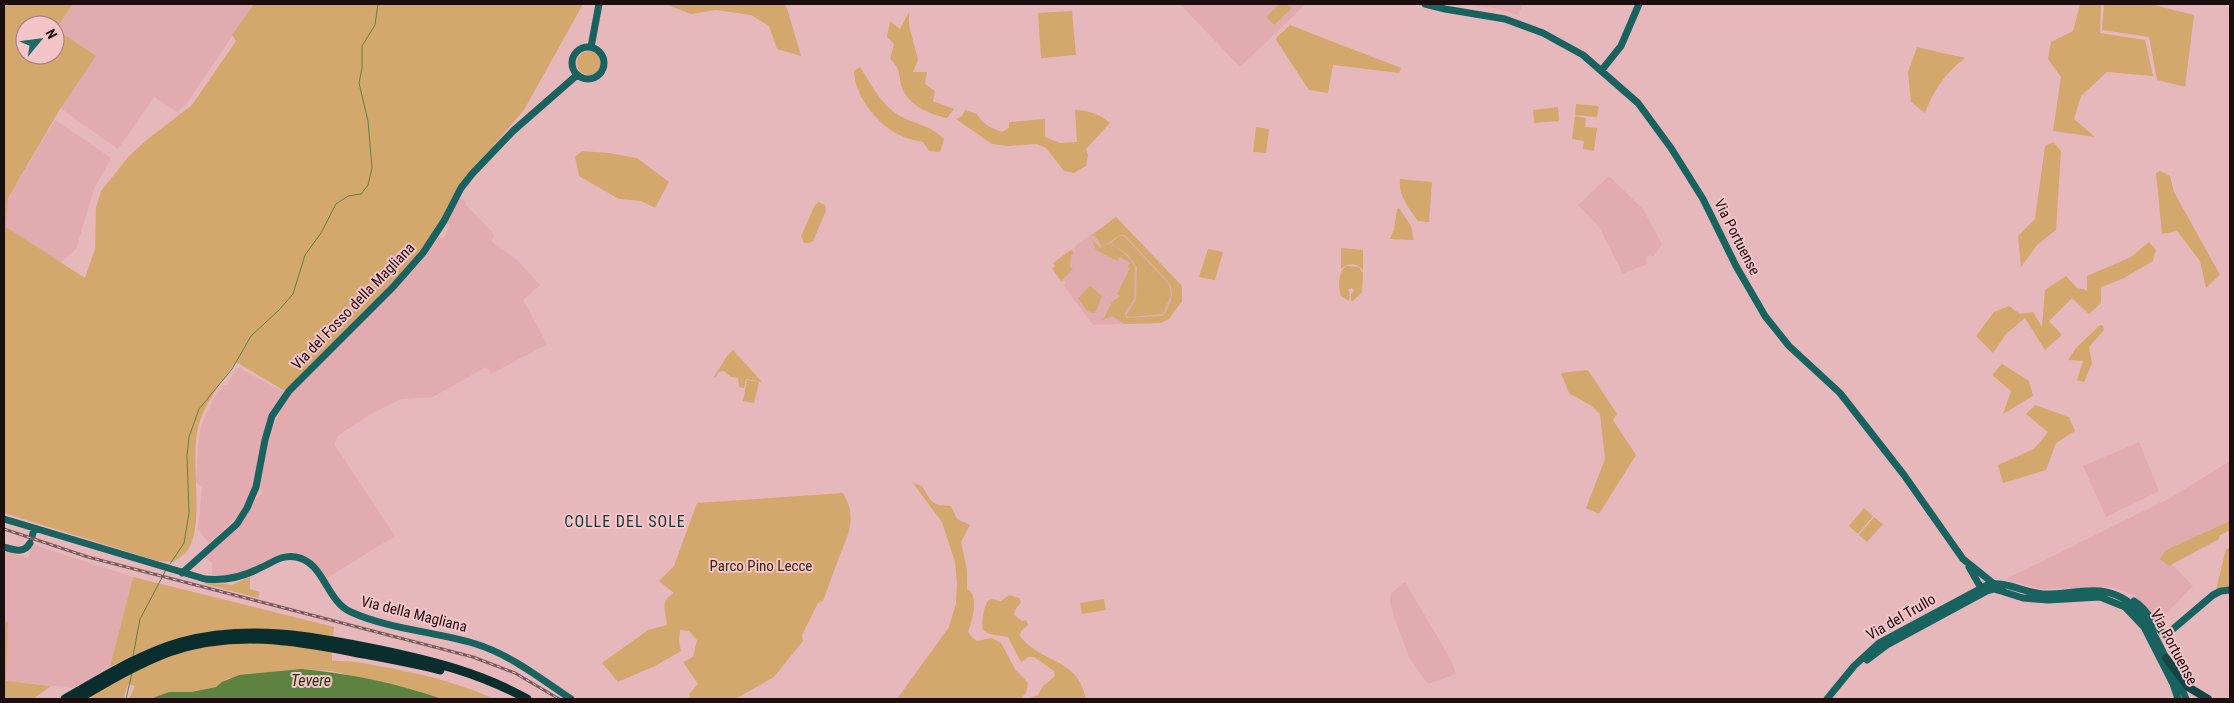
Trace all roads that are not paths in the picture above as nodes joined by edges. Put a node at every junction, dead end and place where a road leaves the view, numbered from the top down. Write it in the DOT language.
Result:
graph roads {
  1 [pos="599,4"];
  2 [pos="1425,4"];
  3 [pos="1639,4"];
  4 [pos="591,47"];
  5 [pos="1601,71"];
  6 [pos="577,75"];
  7 [pos="4,519"];
  8 [pos="34,530"];
  9 [pos="4,547"];
  10 [pos="1969,565"];
  11 [pos="178,572"];
  12 [pos="1994,584"];
  13 [pos="1984,590"];
  14 [pos="2230,590"];
  15 [pos="2004,592"];
  16 [pos="2123,597"];
  17 [pos="211,639"];
  18 [pos="2166,658"];
  19 [pos="2181,697"];
  20 [pos="65,699"];
  21 [pos="78,699"];
  22 [pos="515,699"];
  23 [pos="527,699"];
  24 [pos="571,699"];
  25 [pos="1827,699"];
  26 [pos="1833,699"];
  27 [pos="2208,699"];
  1 -- 4 [label="main road"];
  2 -- 5 [label="main road, Via Portuense"];
  3 -- 5 [label="main road"];
  4 -- 6 [label="main road"];
  4 -- 6 [label="main road"];
  5 -- 10 [label="main road, Via Portuense"];
  6 -- 11 [label="main road, Via del Fosso della Magliana"];
  7 -- 8 [label="main road, Via della Magliana"];
  8 -- 9 [label="main road"];
  8 -- 11 [label="main road, Via della Magliana"];
  10 -- 12 [label="main road, Via Portuense"];
  10 -- 13 [label="main road, Via Portuense"];
  11 -- 24 [label="main road, Via della Magliana"];
  12 -- 13 [label="main road, Via del Trullo"];
  12 -- 15 [label="main road, Via Portuense"];
  12 -- 16 [label="main road, Via Portuense"];
  13 -- 15 [label="main road"];
  13 -- 25 [label="main road, Via del Trullo"];
  13 -- 26 [label="main road, Via del Trullo"];
  14 -- 16 [label="main road"];
  15 -- 19 [label="main road, Via Portuense"];
  16 -- 18 [label="main road, Via Portuense"];
  17 -- 20 [label="highway"];
  17 -- 21 [label="highway"];
  17 -- 22 [label="highway"];
  17 -- 23 [label="highway"];
  18 -- 19 [label="main road, Via Portuense"];
  18 -- 27 [label="main road"];
}
